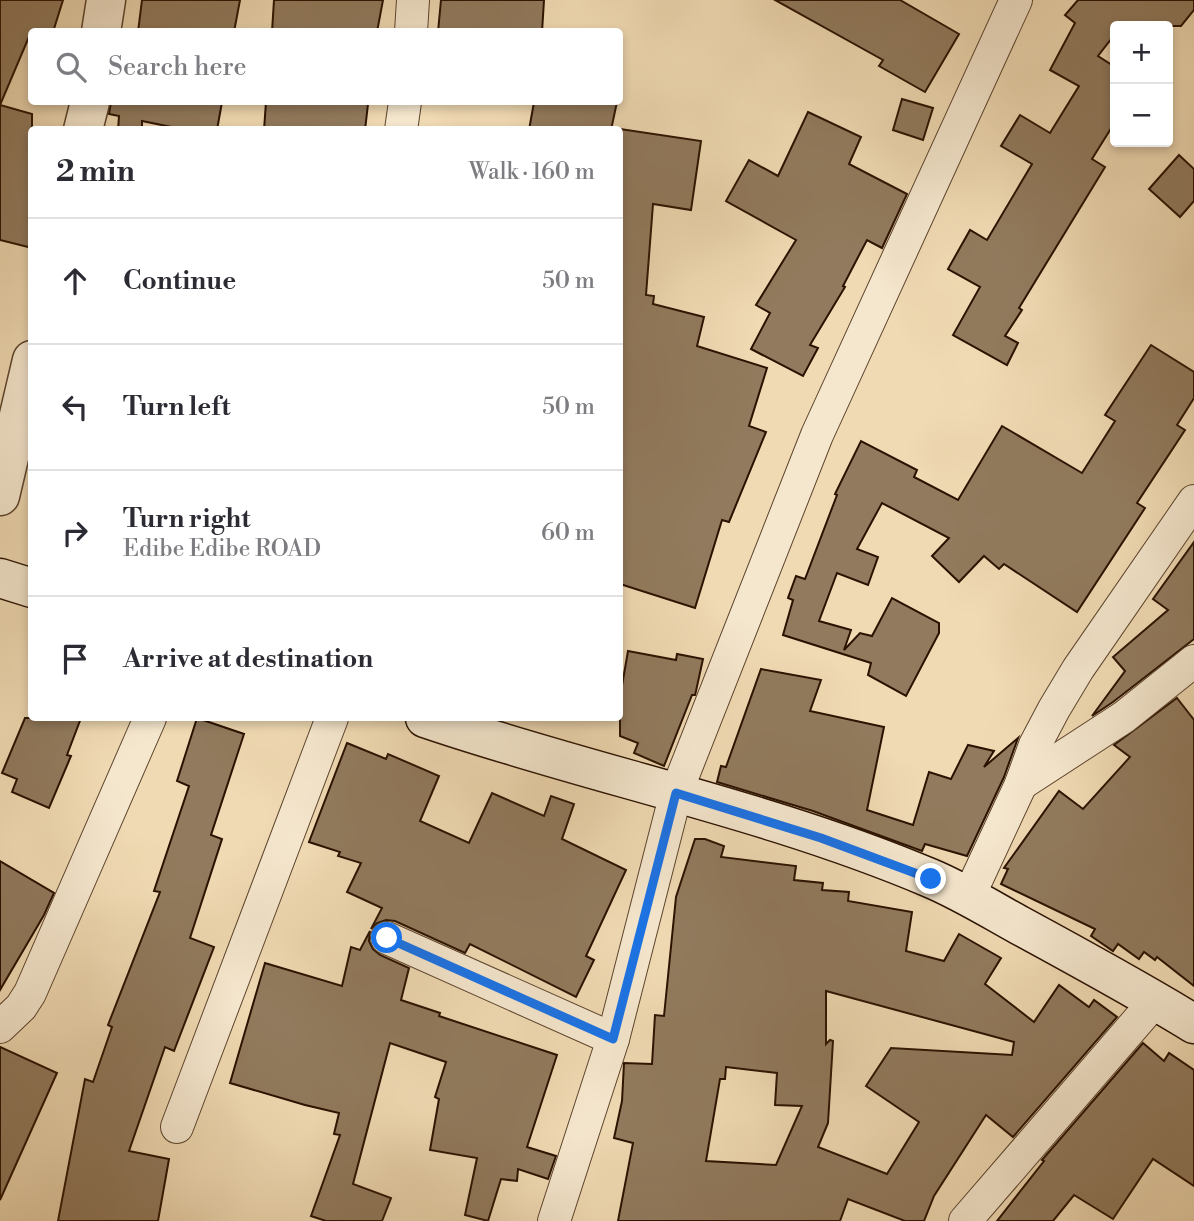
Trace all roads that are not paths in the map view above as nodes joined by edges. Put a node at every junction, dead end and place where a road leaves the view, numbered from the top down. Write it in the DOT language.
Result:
graph roads {
  1 [pos="106,0"];
  2 [pos="413,0"];
  3 [pos="1016,0"];
  4 [pos="102,28"];
  5 [pos="411,28"];
  6 [pos="89,105"];
  7 [pos="405,105"];
  8 [pos="84,126"];
  9 [pos="402,126"];
  10 [pos="28,376"];
  11 [pos="0,496"];
  12 [pos="1194,501"];
  13 [pos="0,578"];
  14 [pos="28,587"];
  15 [pos="1194,661"];
  16 [pos="149,721"];
  17 [pos="331,721"];
  18 [pos="434,721"];
  19 [pos="1021,785"];
  20 [pos="676,793"];
  21 [pos="968,898"];
  22 [pos="387,938"];
  23 [pos="1155,1001"];
  24 [pos="1194,1024"];
  25 [pos="0,1027"];
  26 [pos="613,1039"];
  27 [pos="177,1127"];
  28 [pos="554,1221"];
  29 [pos="965,1221"];
  1 -- 4 [label="main road"];
  2 -- 5 [label="street"];
  3 -- 20 [label="street"];
  6 -- 8 [label="main road"];
  7 -- 9 [label="street"];
  10 -- 11 [label="main road"];
  12 -- 19 [label="street"];
  13 -- 14 [label="main road"];
  15 -- 19 [label="street"];
  16 -- 25 [label="street"];
  17 -- 27 [label="street"];
  18 -- 20 [label="main road"];
  19 -- 21 [label="street"];
  20 -- 21 [label="main road"];
  20 -- 26 [label="street"];
  21 -- 23 [label="main road"];
  22 -- 26 [label="street"];
  23 -- 24 [label="main road"];
  23 -- 29 [label="street"];
  26 -- 28 [label="street"];
}
